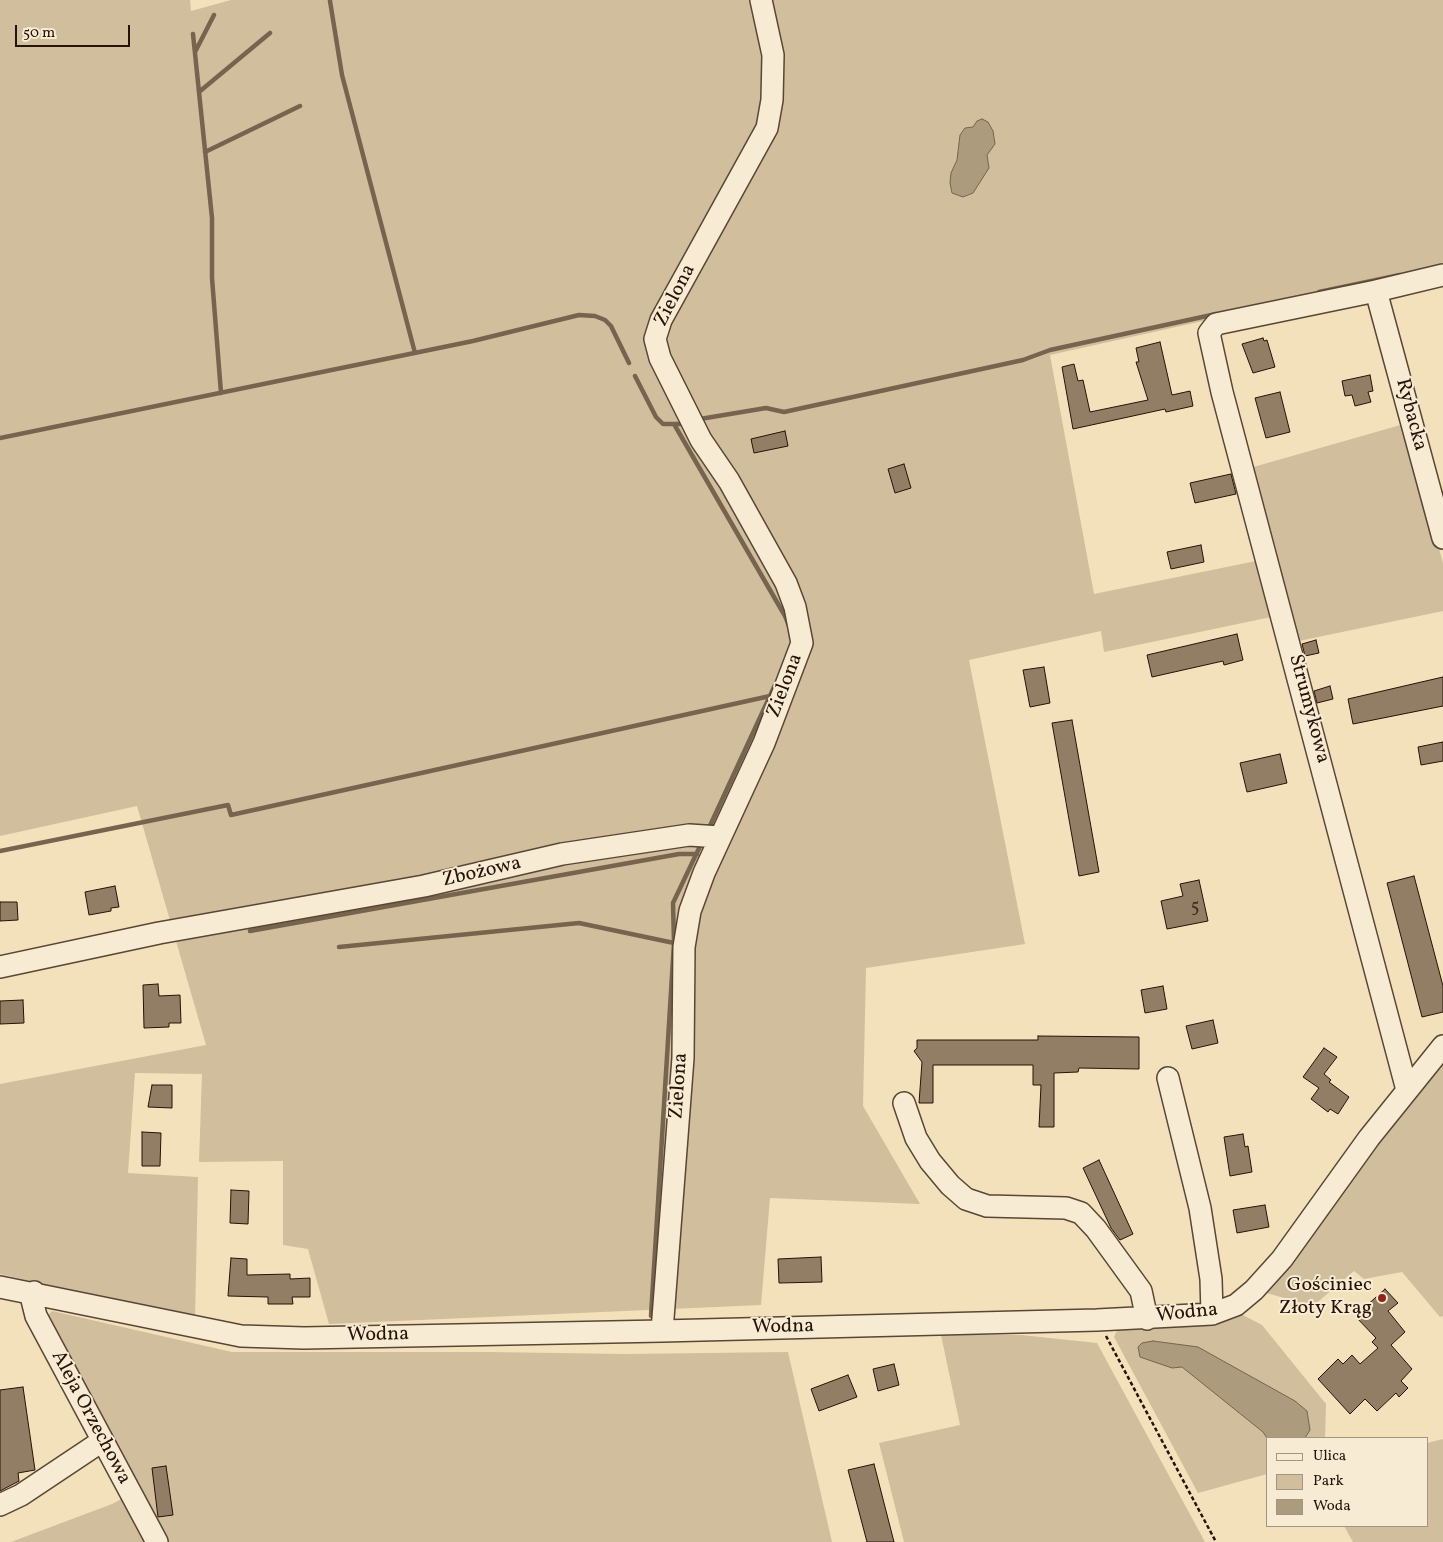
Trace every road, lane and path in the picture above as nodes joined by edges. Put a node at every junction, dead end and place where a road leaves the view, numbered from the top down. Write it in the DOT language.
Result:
graph roads {
  1 [pos="761,0"];
  2 [pos="1443,275"];
  3 [pos="1376,291"];
  4 [pos="1443,538"];
  5 [pos="720,837"];
  6 [pos="0,967"];
  7 [pos="1443,1046"];
  8 [pos="1168,1078"];
  9 [pos="1407,1090"];
  10 [pos="904,1103"];
  11 [pos="0,1287"];
  12 [pos="34,1292"];
  13 [pos="1212,1314"];
  14 [pos="1147,1319"];
  15 [pos="1097,1320"];
  16 [pos="662,1331"];
  17 [pos="102,1441"];
  18 [pos="0,1504"];
  19 [pos="157,1542"];
  20 [pos="1216,1542"];
  1 -- 5 [label="street, Zielona"];
  2 -- 3 [label="street"];
  3 -- 4 [label="street, Rybacka"];
  3 -- 9 [label="street, Strumykowa"];
  5 -- 6 [label="street, Zbożowa"];
  5 -- 16 [label="street, Zielona"];
  7 -- 9 [label="street, Wodna"];
  8 -- 13 [label="street"];
  9 -- 13 [label="street, Wodna"];
  10 -- 14 [label="street"];
  11 -- 12 [label="street, Wodna"];
  12 -- 16 [label="street, Wodna"];
  12 -- 17 [label="street, Aleja Orzechowa"];
  13 -- 14 [label="street, Wodna"];
  14 -- 15 [label="street, Wodna"];
  15 -- 16 [label="street, Wodna"];
  15 -- 20 [label="path"];
  17 -- 18 [label="street"];
  17 -- 19 [label="street, Aleja Orzechowa"];
}
